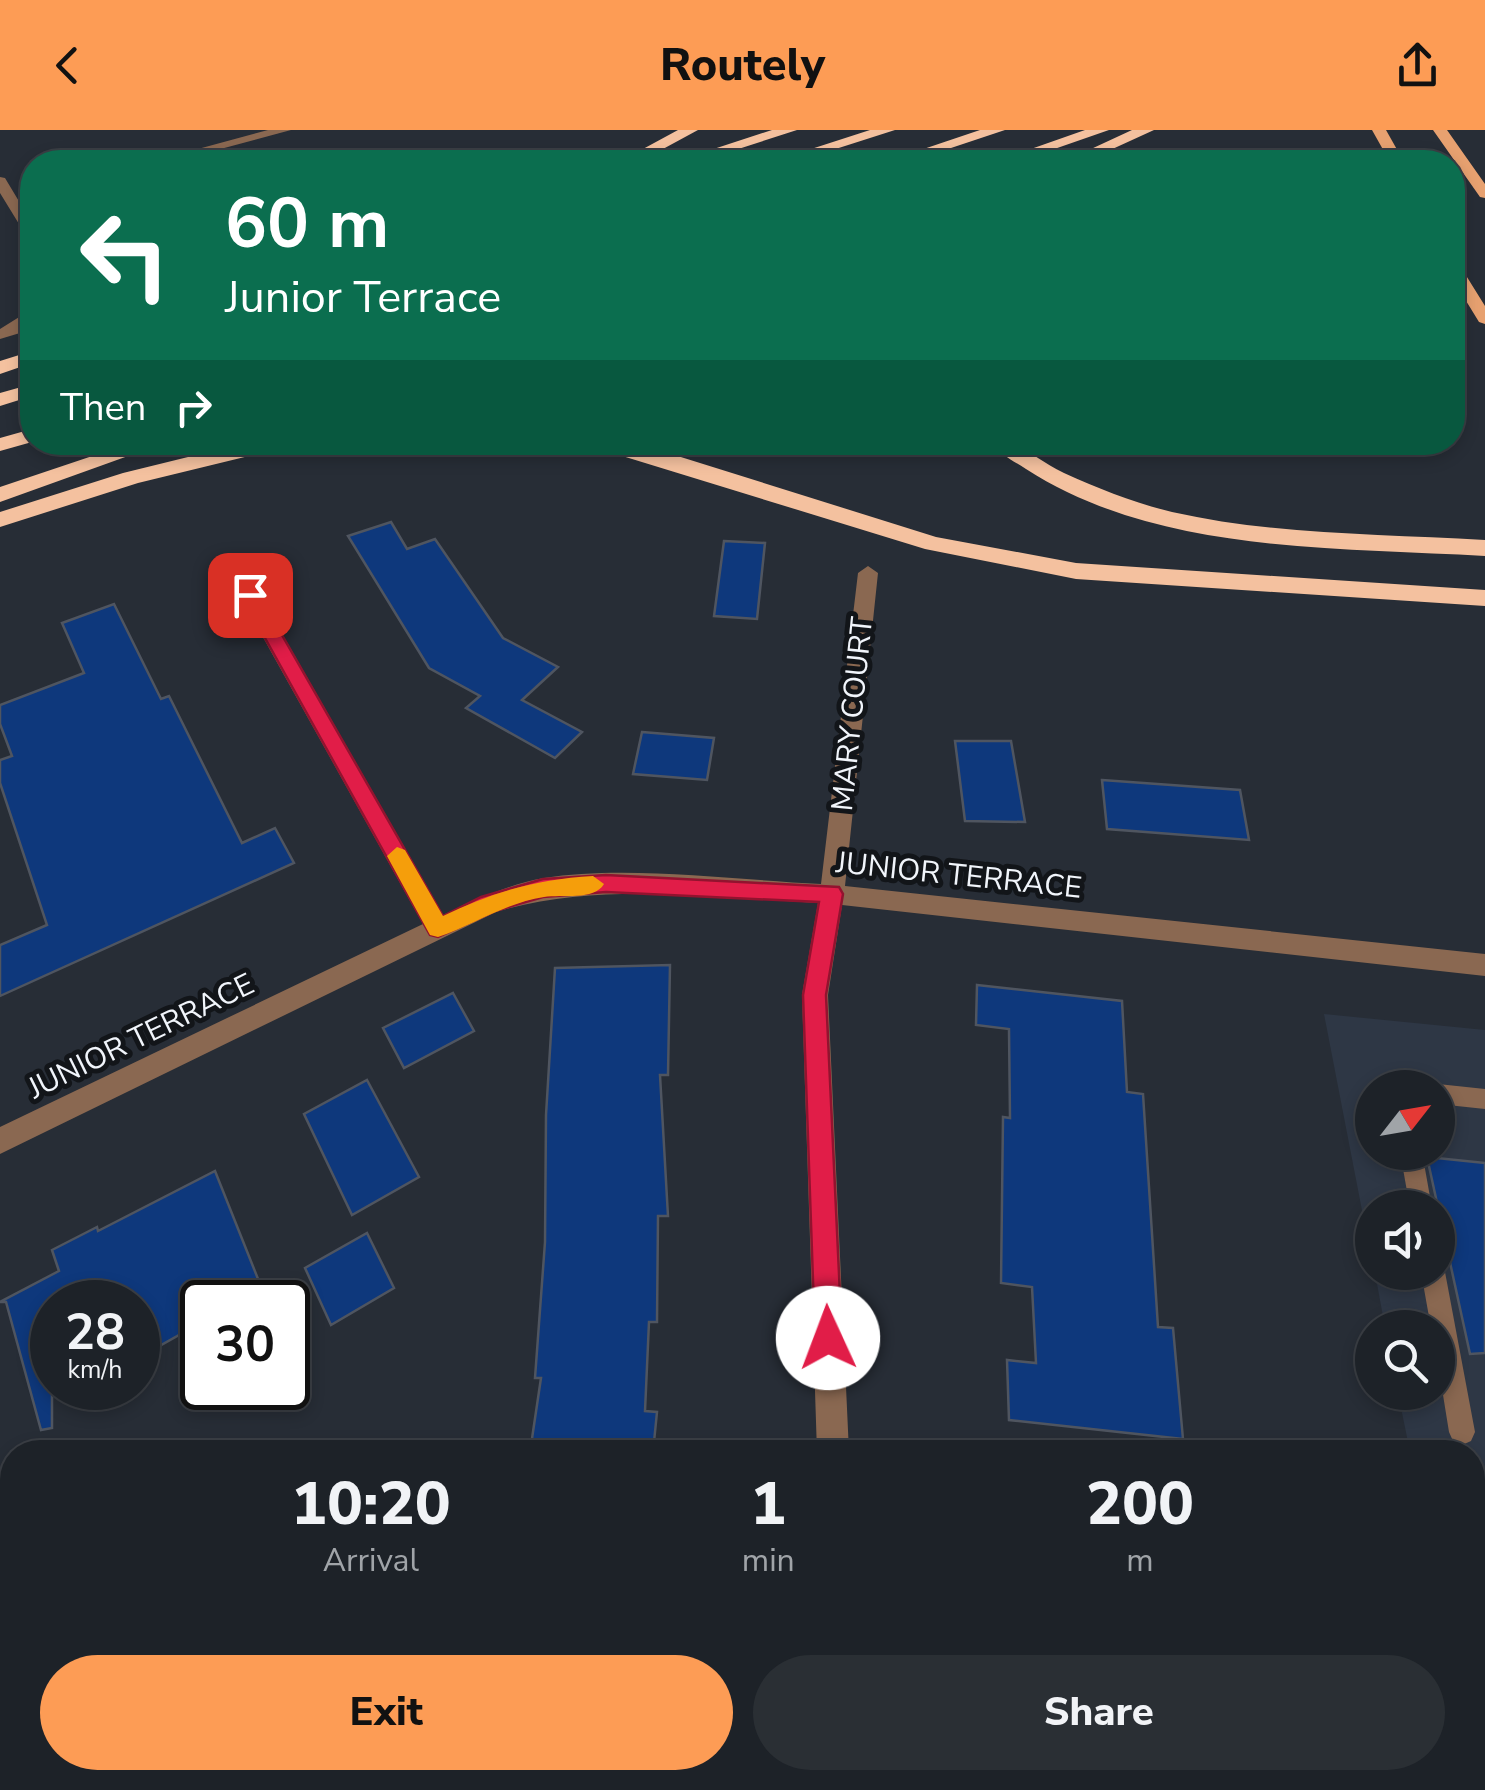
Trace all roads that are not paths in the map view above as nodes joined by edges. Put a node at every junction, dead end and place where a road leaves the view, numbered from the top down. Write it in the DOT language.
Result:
graph roads {
  1 [pos="284,130"];
  2 [pos="690,130"];
  3 [pos="789,130"];
  4 [pos="887,130"];
  5 [pos="997,130"];
  6 [pos="1102,130"];
  7 [pos="1146,130"];
  8 [pos="1440,130"];
  9 [pos="205,150"];
  10 [pos="651,150"];
  11 [pos="722,150"];
  12 [pos="820,150"];
  13 [pos="932,150"];
  14 [pos="1040,150"];
  15 [pos="1099,150"];
  16 [pos="1456,150"];
  17 [pos="1479,179"];
  18 [pos="0,181"];
  19 [pos="1485,194"];
  20 [pos="20,198"];
  21 [pos="12,200"];
  22 [pos="20,214"];
  23 [pos="1465,285"];
  24 [pos="1485,318"];
  25 [pos="118,455"];
  26 [pos="225,455"];
  27 [pos="650,455"];
  28 [pos="1016,455"];
  29 [pos="0,495"];
  30 [pos="0,520"];
  31 [pos="1485,533"];
  32 [pos="1438,544"];
  33 [pos="1485,548"];
  34 [pos="231,562"];
  35 [pos="868,573"];
  36 [pos="1484,598"];
  37 [pos="832,894"];
  38 [pos="438,928"];
  39 [pos="1485,965"];
  40 [pos="1455,1095"];
  41 [pos="1485,1098"];
  42 [pos="0,1141"];
  43 [pos="1436,1290"];
  44 [pos="1462,1432"];
  45 [pos="833,1440"];
  1 -- 9 [label="street"];
  2 -- 10 [label="highway"];
  3 -- 11 [label="highway"];
  4 -- 12 [label="highway"];
  5 -- 13 [label="highway"];
  6 -- 14 [label="highway"];
  7 -- 15 [label="highway"];
  8 -- 16 [label="main road"];
  17 -- 19 [label="main road"];
  18 -- 21 [label="street"];
  20 -- 21 [label="street"];
  21 -- 22 [label="street"];
  23 -- 24 [label="main road"];
  25 -- 29 [label="highway"];
  26 -- 30 [label="highway"];
  27 -- 36 [label="highway"];
  28 -- 32 [label="highway"];
  31 -- 32 [label="highway"];
  32 -- 33 [label="highway"];
  34 -- 38 [label="street"];
  35 -- 37 [label="street, MARY COURT"];
  37 -- 38 [label="street, JUNIOR TERRACE"];
  37 -- 39 [label="street, JUNIOR TERRACE"];
  37 -- 45 [label="street, MARY COURT"];
  38 -- 42 [label="street, JUNIOR TERRACE"];
  40 -- 41 [label="lane"];
  43 -- 44 [label="lane"];
}
